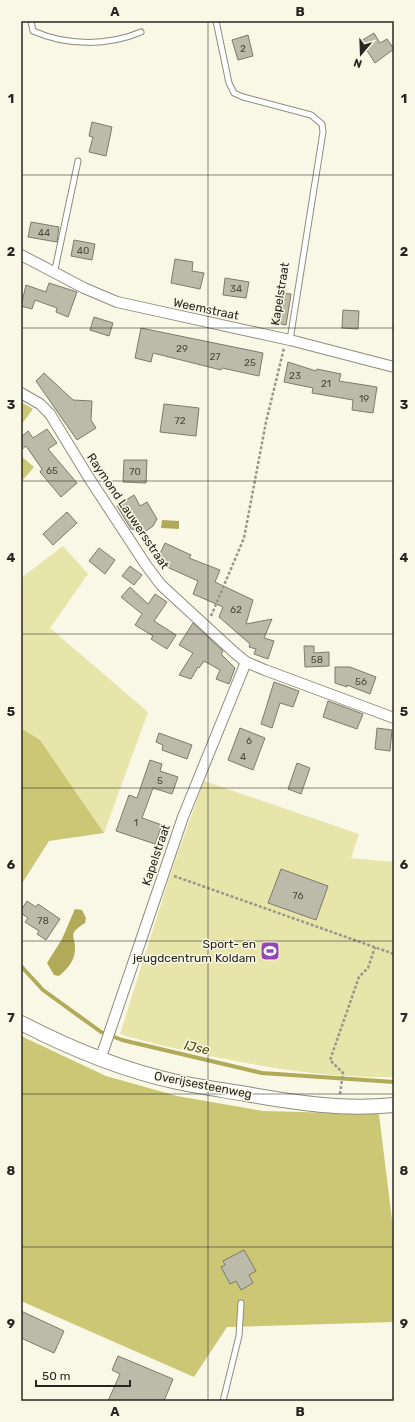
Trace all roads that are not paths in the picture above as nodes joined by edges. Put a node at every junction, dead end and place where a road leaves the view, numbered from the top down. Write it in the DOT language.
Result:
graph roads {
  1 [pos="31,21"];
  2 [pos="216,21"];
  3 [pos="141,32"];
  4 [pos="78,161"];
  5 [pos="21,255"];
  6 [pos="54,274"];
  7 [pos="288,340"];
  8 [pos="394,367"];
  9 [pos="21,393"];
  10 [pos="246,662"];
  11 [pos="394,718"];
  12 [pos="21,1023"];
  13 [pos="100,1060"];
  14 [pos="394,1105"];
  15 [pos="241,1303"];
  16 [pos="223,1401"];
  1 -- 3 [label="lane"];
  2 -- 7 [label="lane, Kapelstraat"];
  4 -- 6 [label="lane"];
  5 -- 6 [label="street, Weemstraat"];
  6 -- 7 [label="street, Weemstraat"];
  7 -- 8 [label="street, Weemstraat"];
  9 -- 10 [label="street, Raymond Lauwersstraat"];
  10 -- 11 [label="street, Raymond Lauwersstraat"];
  10 -- 13 [label="street, Kapelstraat"];
  12 -- 13 [label="main road, Overijsesteenweg"];
  13 -- 14 [label="main road, Overijsesteenweg"];
  15 -- 16 [label="lane"];
}
